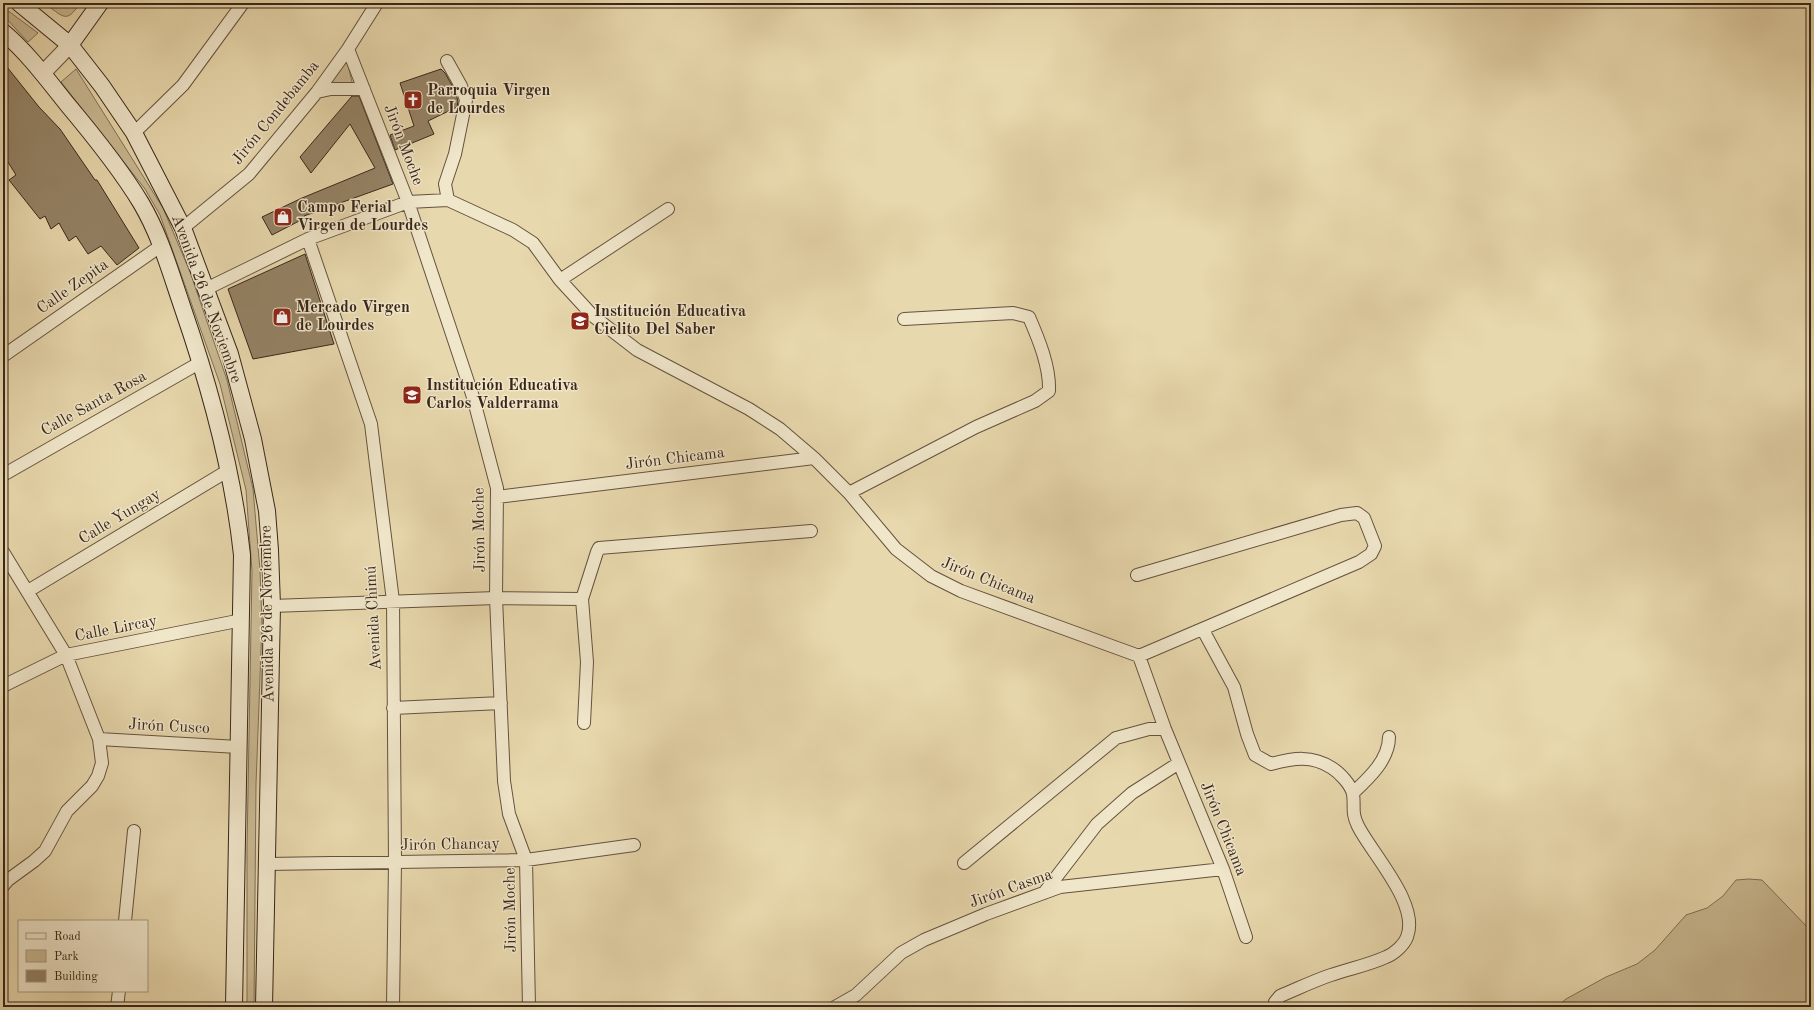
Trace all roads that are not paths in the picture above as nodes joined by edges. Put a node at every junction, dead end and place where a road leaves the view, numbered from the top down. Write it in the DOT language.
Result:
graph roads {
  1 [pos="19,3"];
  2 [pos="100,3"];
  3 [pos="243,3"];
  4 [pos="376,3"];
  5 [pos="3,32"];
  6 [pos="70,45"];
  7 [pos="348,48"];
  8 [pos="447,61"];
  9 [pos="43,73"];
  10 [pos="364,89"];
  11 [pos="317,92"];
  12 [pos="134,133"];
  13 [pos="448,200"];
  14 [pos="408,202"];
  15 [pos="668,209"];
  16 [pos="183,228"];
  17 [pos="308,239"];
  18 [pos="162,244"];
  19 [pos="560,280"];
  20 [pos="206,289"];
  21 [pos="904,319"];
  22 [pos="3,356"];
  23 [pos="201,362"];
  24 [pos="814,458"];
  25 [pos="229,470"];
  26 [pos="3,474"];
  27 [pos="849,493"];
  28 [pos="497,497"];
  29 [pos="811,531"];
  30 [pos="3,552"];
  31 [pos="1137,574"];
  32 [pos="28,591"];
  33 [pos="496,598"];
  34 [pos="582,599"];
  35 [pos="393,601"];
  36 [pos="272,606"];
  37 [pos="242,620"];
  38 [pos="1203,630"];
  39 [pos="66,655"];
  40 [pos="1139,656"];
  41 [pos="3,686"];
  42 [pos="501,703"];
  43 [pos="393,708"];
  44 [pos="584,723"];
  45 [pos="1165,728"];
  46 [pos="1389,737"];
  47 [pos="99,739"];
  48 [pos="238,747"];
  49 [pos="1179,762"];
  50 [pos="1353,793"];
  51 [pos="134,831"];
  52 [pos="634,845"];
  53 [pos="526,860"];
  54 [pos="395,862"];
  55 [pos="964,863"];
  56 [pos="266,864"];
  57 [pos="1223,869"];
  58 [pos="3,886"];
  59 [pos="1044,893"];
  60 [pos="125,920"];
  61 [pos="1246,938"];
  62 [pos="119,992"];
  63 [pos="117,1007"];
  64 [pos="234,1007"];
  65 [pos="264,1007"];
  66 [pos="393,1007"];
  67 [pos="529,1007"];
  68 [pos="835,1007"];
  69 [pos="1275,1007"];
  1 -- 6 [label="main road, Avenida 26 de Noviembre"];
  2 -- 6 [label="main road"];
  3 -- 12 [label="street"];
  4 -- 7 [label="street, Jirón Condebamba"];
  5 -- 9 [label="main road, Avenida 26 de Noviembre"];
  6 -- 9 [label="street"];
  6 -- 12 [label="main road, Avenida 26 de Noviembre"];
  7 -- 10 [label="street, Jirón Moche"];
  7 -- 11 [label="street, Jirón Condebamba"];
  8 -- 13 [label="street"];
  9 -- 18 [label="main road, Avenida 26 de Noviembre"];
  10 -- 11 [label="street"];
  10 -- 14 [label="street, Jirón Moche"];
  11 -- 16 [label="street, Jirón Condebamba"];
  12 -- 16 [label="main road, Avenida 26 de Noviembre"];
  13 -- 14 [label="street"];
  13 -- 19 [label="street"];
  14 -- 17 [label="street"];
  14 -- 28 [label="street, Jirón Moche"];
  15 -- 19 [label="street"];
  16 -- 20 [label="main road, Avenida 26 de Noviembre"];
  17 -- 20 [label="street"];
  17 -- 35 [label="street, Avenida Chimú"];
  18 -- 22 [label="street, Calle Zepita"];
  18 -- 23 [label="main road, Avenida 26 de Noviembre"];
  19 -- 24 [label="street"];
  20 -- 36 [label="main road, Avenida 26 de Noviembre"];
  21 -- 27 [label="street"];
  23 -- 25 [label="main road, Avenida 26 de Noviembre"];
  23 -- 26 [label="street, Calle Santa Rosa"];
  24 -- 27 [label="street, Jirón Chicama"];
  24 -- 28 [label="street, Jirón Chicama"];
  25 -- 32 [label="street, Calle Yungay"];
  25 -- 37 [label="main road, Avenida 26 de Noviembre"];
  27 -- 40 [label="street, Jirón Chicama"];
  28 -- 33 [label="street, Jirón Moche"];
  29 -- 34 [label="street"];
  30 -- 32 [label="street"];
  31 -- 38 [label="street"];
  32 -- 39 [label="street"];
  33 -- 34 [label="street"];
  33 -- 35 [label="street"];
  33 -- 42 [label="street, Jirón Moche"];
  34 -- 44 [label="street"];
  35 -- 36 [label="street"];
  35 -- 43 [label="street, Avenida Chimú"];
  36 -- 56 [label="main road, Avenida 26 de Noviembre"];
  37 -- 39 [label="street, Calle Lircay"];
  37 -- 48 [label="main road, Avenida 26 de Noviembre"];
  38 -- 40 [label="street"];
  38 -- 50 [label="street"];
  39 -- 41 [label="street, Calle Lircay"];
  39 -- 47 [label="street"];
  40 -- 45 [label="street, Jirón Chicama"];
  42 -- 43 [label="street"];
  42 -- 53 [label="street, Jirón Moche"];
  43 -- 54 [label="street, Avenida Chimú"];
  45 -- 49 [label="street, Jirón Chicama"];
  45 -- 55 [label="street"];
  46 -- 50 [label="street"];
  47 -- 48 [label="street, Jirón Cusco"];
  47 -- 58 [label="street"];
  48 -- 64 [label="main road, Avenida 26 de Noviembre"];
  49 -- 57 [label="street, Jirón Chicama"];
  49 -- 59 [label="street"];
  50 -- 69 [label="street"];
  51 -- 60 [label="street"];
  52 -- 53 [label="street, Jirón Chancay"];
  53 -- 54 [label="street, Jirón Chancay"];
  53 -- 67 [label="street, Jirón Moche"];
  54 -- 56 [label="street, Jirón Chancay"];
  54 -- 66 [label="street, Avenida Chimú"];
  56 -- 65 [label="main road, Avenida 26 de Noviembre"];
  57 -- 59 [label="street, Jirón Casma"];
  57 -- 61 [label="street, Jirón Chicama"];
  59 -- 68 [label="street, Jirón Casma"];
  62 -- 63 [label="street"];
}
